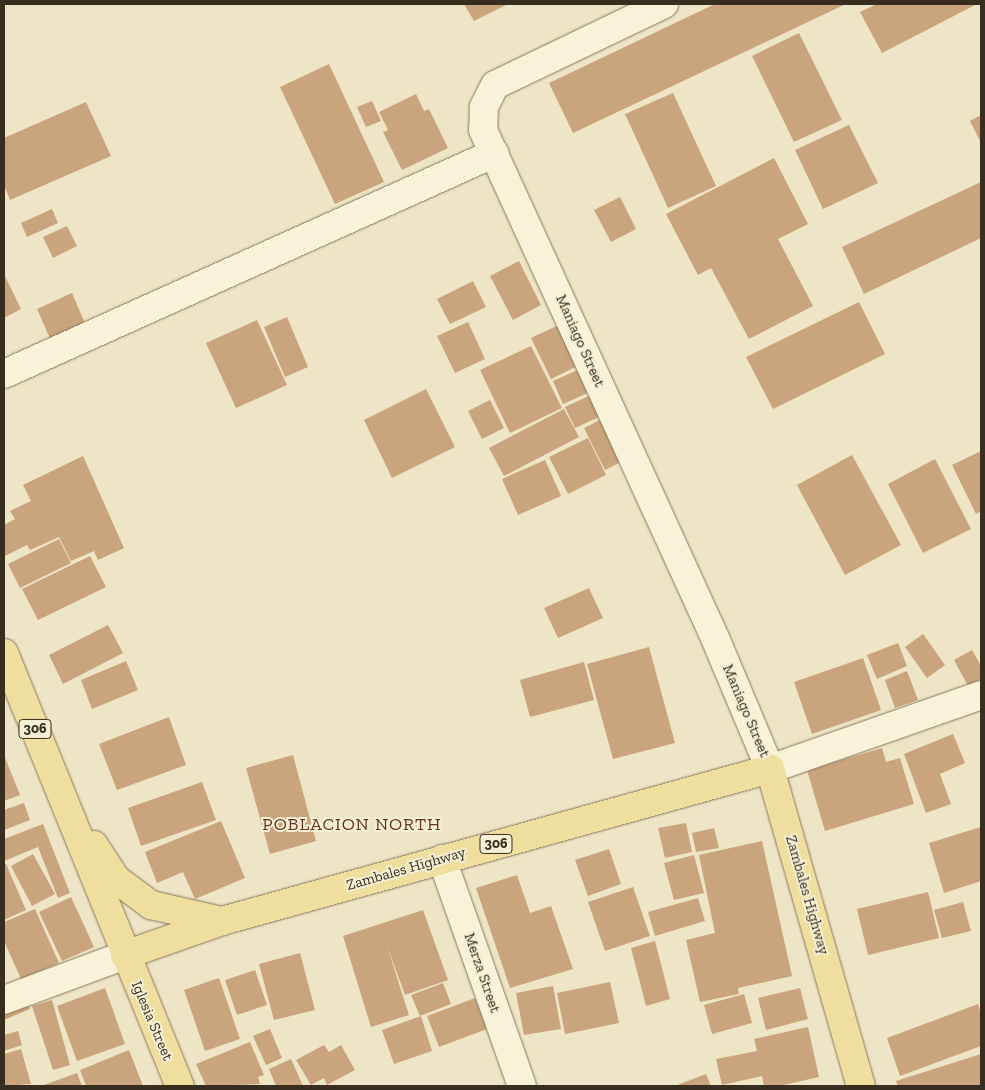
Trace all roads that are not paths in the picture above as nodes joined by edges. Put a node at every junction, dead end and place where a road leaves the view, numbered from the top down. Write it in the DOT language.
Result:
graph roads {
  1 [pos="664,4"];
  2 [pos="495,153"];
  3 [pos="4,374"];
  4 [pos="5,661"];
  5 [pos="981,695"];
  6 [pos="770,768"];
  7 [pos="66,804"];
  8 [pos="442,859"];
  9 [pos="222,921"];
  10 [pos="125,955"];
  11 [pos="4,1000"];
  12 [pos="180,1086"];
  13 [pos="522,1086"];
  14 [pos="861,1086"];
  1 -- 2 [label="street, Maniago Street"];
  2 -- 3 [label="street"];
  2 -- 6 [label="street, Maniago Street"];
  4 -- 7 [label="main road, 306"];
  5 -- 6 [label="street"];
  6 -- 8 [label="main road, Zambales Highway / 306"];
  6 -- 14 [label="main road, Zambales Highway"];
  7 -- 9 [label="main road, 306"];
  7 -- 10 [label="main road, 306"];
  8 -- 9 [label="main road, Zambales Highway / 306"];
  8 -- 13 [label="street, Merza Street"];
  9 -- 10 [label="main road, Zambales Highway / 306"];
  10 -- 11 [label="street"];
  10 -- 12 [label="main road, Iglesia Street / 306"];
}
